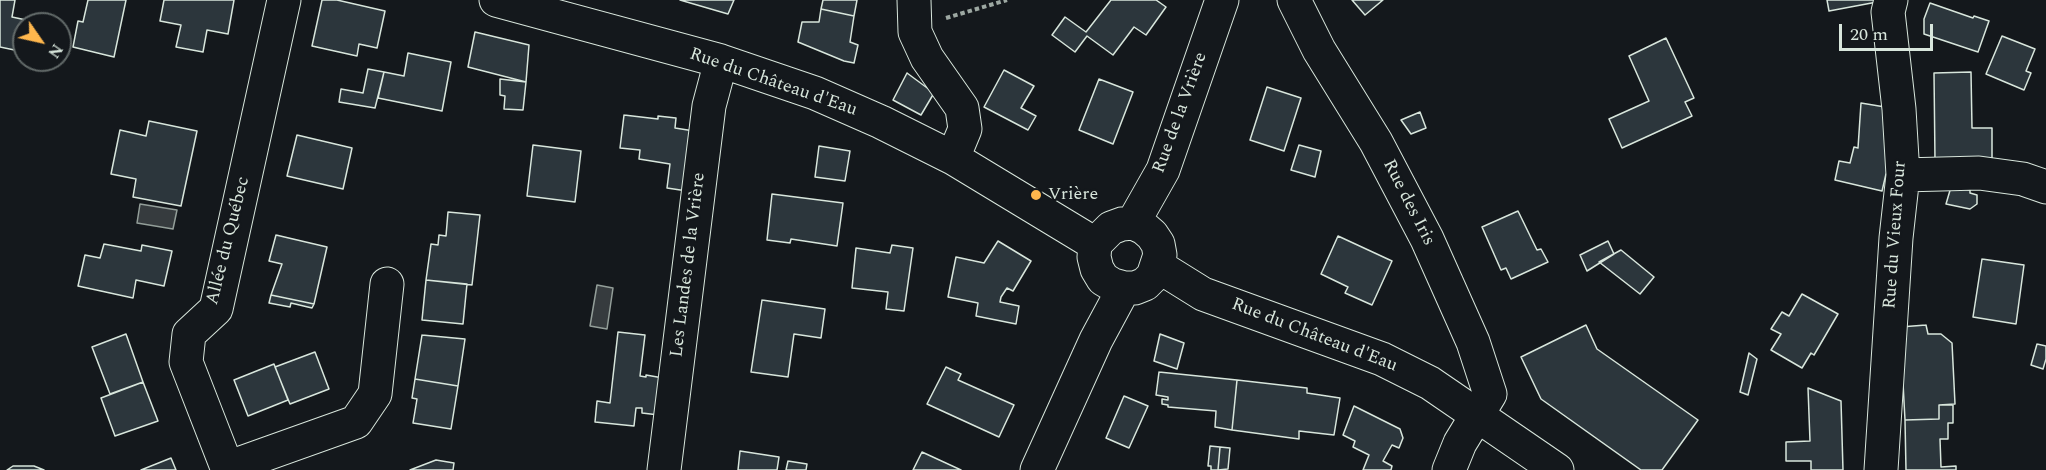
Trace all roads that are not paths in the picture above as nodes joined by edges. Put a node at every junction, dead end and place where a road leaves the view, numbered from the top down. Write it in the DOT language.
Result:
graph roads {
  1 [pos="284,0"];
  2 [pos="496,0"];
  3 [pos="914,0"];
  4 [pos="1222,0"];
  5 [pos="1294,0"];
  6 [pos="1891,0"];
  7 [pos="721,62"];
  8 [pos="953,158"];
  9 [pos="1903,175"];
  10 [pos="2043,176"];
  11 [pos="1133,223"];
  12 [pos="1095,244"];
  13 [pos="1158,266"];
  14 [pos="387,284"];
  15 [pos="1124,288"];
  16 [pos="1477,414"];
  17 [pos="228,469"];
  18 [pos="664,470"];
  19 [pos="1037,470"];
  20 [pos="1449,470"];
  21 [pos="1557,470"];
  22 [pos="1881,470"];
  1 -- 17 [label="street, Allée du Québec"];
  2 -- 7 [label="street, Rue du Château d'Eau"];
  3 -- 8 [label="street"];
  4 -- 11 [label="street, Rue de la Vrière"];
  5 -- 16 [label="street, Rue des Iris"];
  6 -- 9 [label="street, Rue du Vieux Four"];
  7 -- 8 [label="street, Rue du Château d'Eau"];
  7 -- 18 [label="street, Les Landes de la Vrière"];
  8 -- 12 [label="street, Rue du Château d'Eau"];
  9 -- 10 [label="street"];
  9 -- 22 [label="street, Rue du Vieux Four"];
  11 -- 12 [label="street"];
  11 -- 13 [label="street"];
  12 -- 15 [label="street"];
  13 -- 15 [label="street"];
  13 -- 16 [label="street, Rue du Château d'Eau"];
  14 -- 17 [label="street, Allée du Québec"];
  15 -- 19 [label="street"];
  16 -- 20 [label="street"];
  16 -- 21 [label="street, Rue du Château d'Eau"];
}
